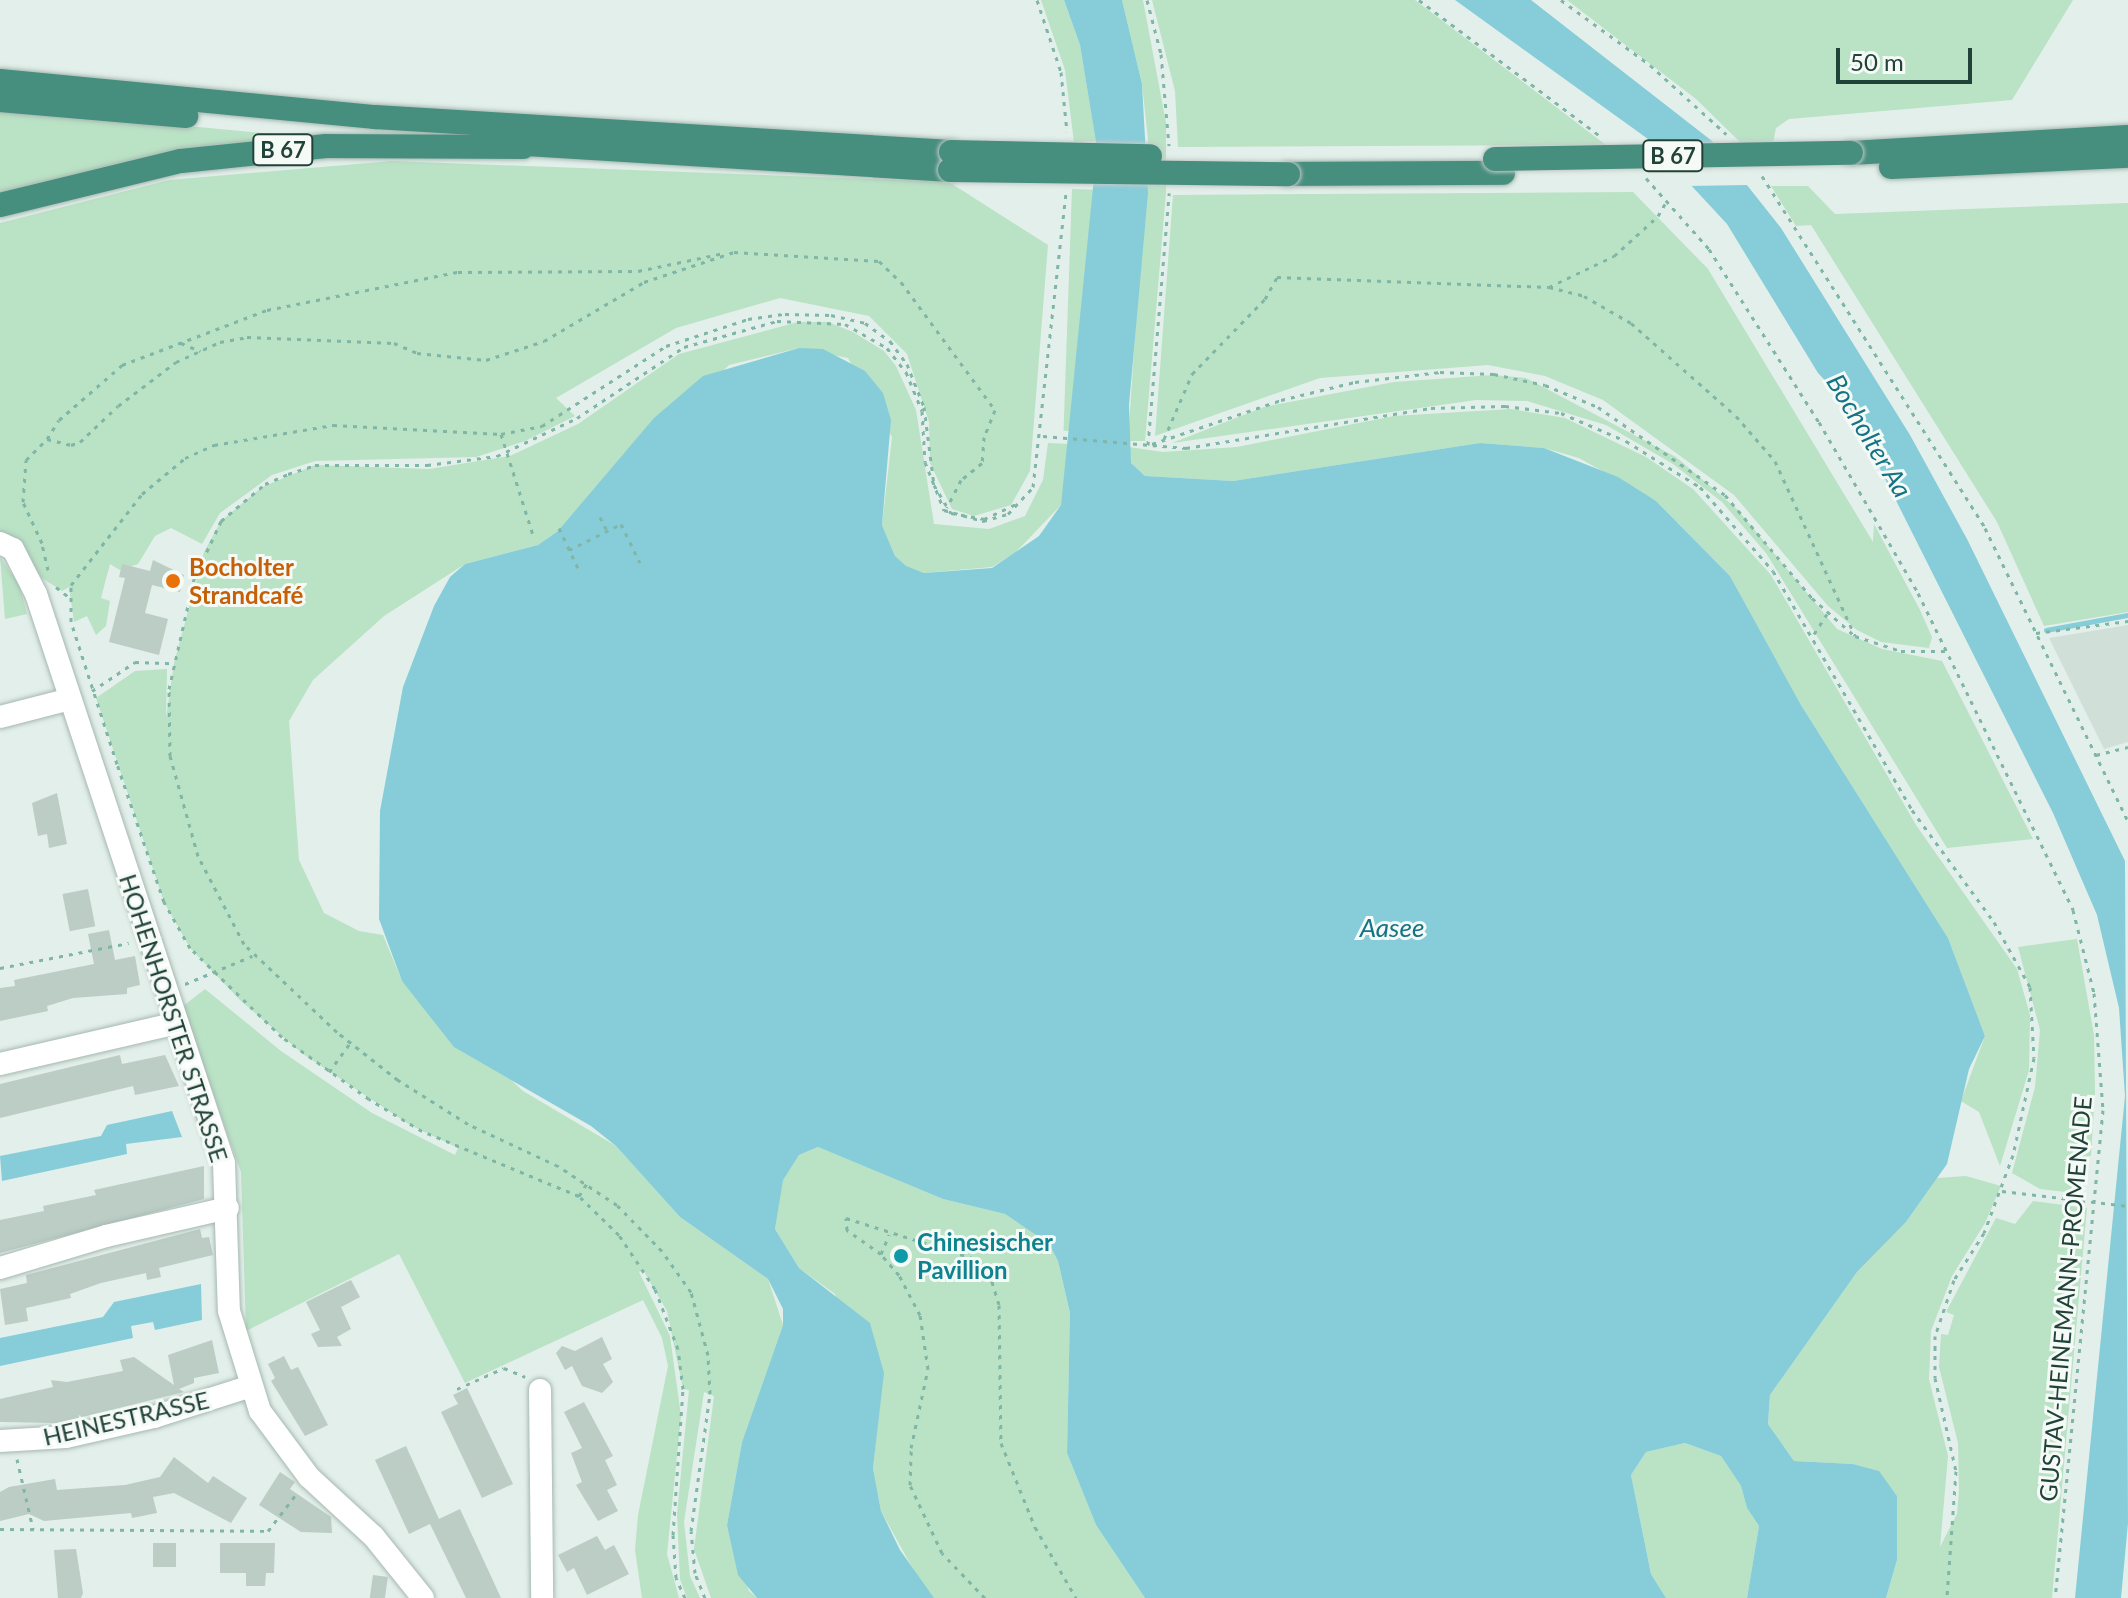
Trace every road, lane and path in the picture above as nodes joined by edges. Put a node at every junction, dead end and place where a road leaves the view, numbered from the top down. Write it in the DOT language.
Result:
graph roads {
  1 [pos="1037,0"];
  2 [pos="1147,0"];
  3 [pos="1419,0"];
  4 [pos="1561,0"];
  5 [pos="0,81"];
  6 [pos="0,100"];
  7 [pos="2128,137"];
  8 [pos="1068,140"];
  9 [pos="1609,143"];
  10 [pos="1738,145"];
  11 [pos="571,148"];
  12 [pos="2128,156"];
  13 [pos="1170,159"];
  14 [pos="950,161"];
  15 [pos="1852,161"];
  16 [pos="1757,168"];
  17 [pos="1639,171"];
  18 [pos="1066,182"];
  19 [pos="1169,189"];
  20 [pos="1668,199"];
  21 [pos="0,205"];
  22 [pos="734,252"];
  23 [pos="1549,287"];
  24 [pos="684,338"];
  25 [pos="181,343"];
  26 [pos="684,347"];
  27 [pos="201,351"];
  28 [pos="501,434"];
  29 [pos="1043,436"];
  30 [pos="47,439"];
  31 [pos="1164,439"];
  32 [pos="1148,445"];
  33 [pos="506,453"];
  34 [pos="945,509"];
  35 [pos="600,517"];
  36 [pos="559,528"];
  37 [pos="607,531"];
  38 [pos="533,535"];
  39 [pos="0,543"];
  40 [pos="569,550"];
  41 [pos="640,563"];
  42 [pos="578,568"];
  43 [pos="69,597"];
  44 [pos="1827,614"];
  45 [pos="2128,621"];
  46 [pos="2036,633"];
  47 [pos="1814,634"];
  48 [pos="1855,636"];
  49 [pos="1947,651"];
  50 [pos="174,663"];
  51 [pos="93,690"];
  52 [pos="70,699"];
  53 [pos="0,717"];
  54 [pos="2128,747"];
  55 [pos="2096,755"];
  56 [pos="2128,821"];
  57 [pos="148,940"];
  58 [pos="252,956"];
  59 [pos="0,968"];
  60 [pos="214,976"];
  61 [pos="166,990"];
  62 [pos="177,1023"];
  63 [pos="350,1043"];
  64 [pos="0,1064"];
  65 [pos="329,1072"];
  66 [pos="587,1183"];
  67 [pos="2002,1191"];
  68 [pos="579,1196"];
  69 [pos="2094,1202"];
  70 [pos="2128,1206"];
  71 [pos="228,1208"];
  72 [pos="889,1235"];
  73 [pos="881,1254"];
  74 [pos="0,1268"];
  75 [pos="251,1386"];
  76 [pos="457,1389"];
  77 [pos="540,1390"];
  78 [pos="6,1441"];
  79 [pos="309,1477"];
  80 [pos="0,1529"];
  81 [pos="33,1529"];
  82 [pos="423,1598"];
  83 [pos="542,1598"];
  84 [pos="685,1598"];
  85 [pos="705,1598"];
  86 [pos="985,1598"];
  87 [pos="1076,1598"];
  88 [pos="1947,1598"];
  89 [pos="2055,1598"];
  1 -- 8 [label="path"];
  2 -- 13 [label="path"];
  3 -- 9 [label="path"];
  4 -- 10 [label="path"];
  5 -- 14 [label="highway, B 67"];
  6 -- 11 [label="highway, B 67"];
  7 -- 15 [label="highway, B 67"];
  11 -- 14 [label="highway, B 67"];
  11 -- 21 [label="highway, B 67"];
  12 -- 15 [label="highway, B 67"];
  14 -- 15 [label="highway, B 67, bridge"];
  16 -- 46 [label="path"];
  17 -- 20 [label="path, GUSTAV-HEINEMANN-PROMENADE"];
  18 -- 29 [label="path"];
  19 -- 32 [label="path"];
  20 -- 23 [label="path"];
  20 -- 49 [label="path, GUSTAV-HEINEMANN-PROMENADE"];
  22 -- 25 [label="path"];
  22 -- 27 [label="path"];
  22 -- 34 [label="path"];
  23 -- 31 [label="path"];
  23 -- 48 [label="path"];
  24 -- 26 [label="path"];
  24 -- 28 [label="path"];
  24 -- 34 [label="path"];
  25 -- 27 [label="path"];
  25 -- 30 [label="path"];
  26 -- 33 [label="path"];
  26 -- 34 [label="path"];
  27 -- 30 [label="path"];
  28 -- 33 [label="path"];
  28 -- 43 [label="path"];
  29 -- 32 [label="path"];
  29 -- 34 [label="path"];
  30 -- 43 [label="path"];
  31 -- 32 [label="path"];
  31 -- 44 [label="path"];
  32 -- 47 [label="path"];
  33 -- 38 [label="path"];
  33 -- 50 [label="path"];
  35 -- 37 [label="path"];
  36 -- 40 [label="path"];
  37 -- 40 [label="path"];
  37 -- 41 [label="path"];
  39 -- 52 [label="street, HOHENHORSTER STRASSE"];
  40 -- 42 [label="path"];
  43 -- 51 [label="path"];
  44 -- 47 [label="path"];
  44 -- 48 [label="path"];
  45 -- 46 [label="path"];
  46 -- 55 [label="path"];
  47 -- 67 [label="path"];
  48 -- 49 [label="path"];
  49 -- 69 [label="path, GUSTAV-HEINEMANN-PROMENADE"];
  50 -- 51 [label="path"];
  50 -- 58 [label="path"];
  51 -- 60 [label="path"];
  52 -- 53 [label="street"];
  52 -- 57 [label="street, HOHENHORSTER STRASSE"];
  54 -- 55 [label="path"];
  55 -- 56 [label="path"];
  57 -- 59 [label="path"];
  57 -- 61 [label="street, HOHENHORSTER STRASSE"];
  58 -- 60 [label="path"];
  58 -- 63 [label="path"];
  60 -- 61 [label="path"];
  60 -- 65 [label="path"];
  61 -- 62 [label="street, HOHENHORSTER STRASSE"];
  62 -- 64 [label="street"];
  62 -- 71 [label="street, HOHENHORSTER STRASSE"];
  63 -- 65 [label="path"];
  63 -- 66 [label="path"];
  65 -- 68 [label="path"];
  66 -- 68 [label="path"];
  66 -- 85 [label="path"];
  67 -- 69 [label="path"];
  67 -- 88 [label="path"];
  68 -- 84 [label="path"];
  69 -- 70 [label="path"];
  69 -- 89 [label="path, GUSTAV-HEINEMANN-PROMENADE"];
  71 -- 74 [label="street"];
  71 -- 75 [label="street, HOHENHORSTER STRASSE"];
  72 -- 73 [label="path"];
  72 -- 73 [label="path"];
  72 -- 87 [label="path"];
  73 -- 86 [label="path"];
  75 -- 78 [label="street, HEINESTRASSE"];
  75 -- 79 [label="street, HOHENHORSTER STRASSE"];
  76 -- 77 [label="path"];
  77 -- 83 [label="street"];
  78 -- 81 [label="path"];
  79 -- 81 [label="path"];
  79 -- 82 [label="street, HOHENHORSTER STRASSE"];
  80 -- 81 [label="path"];
}
